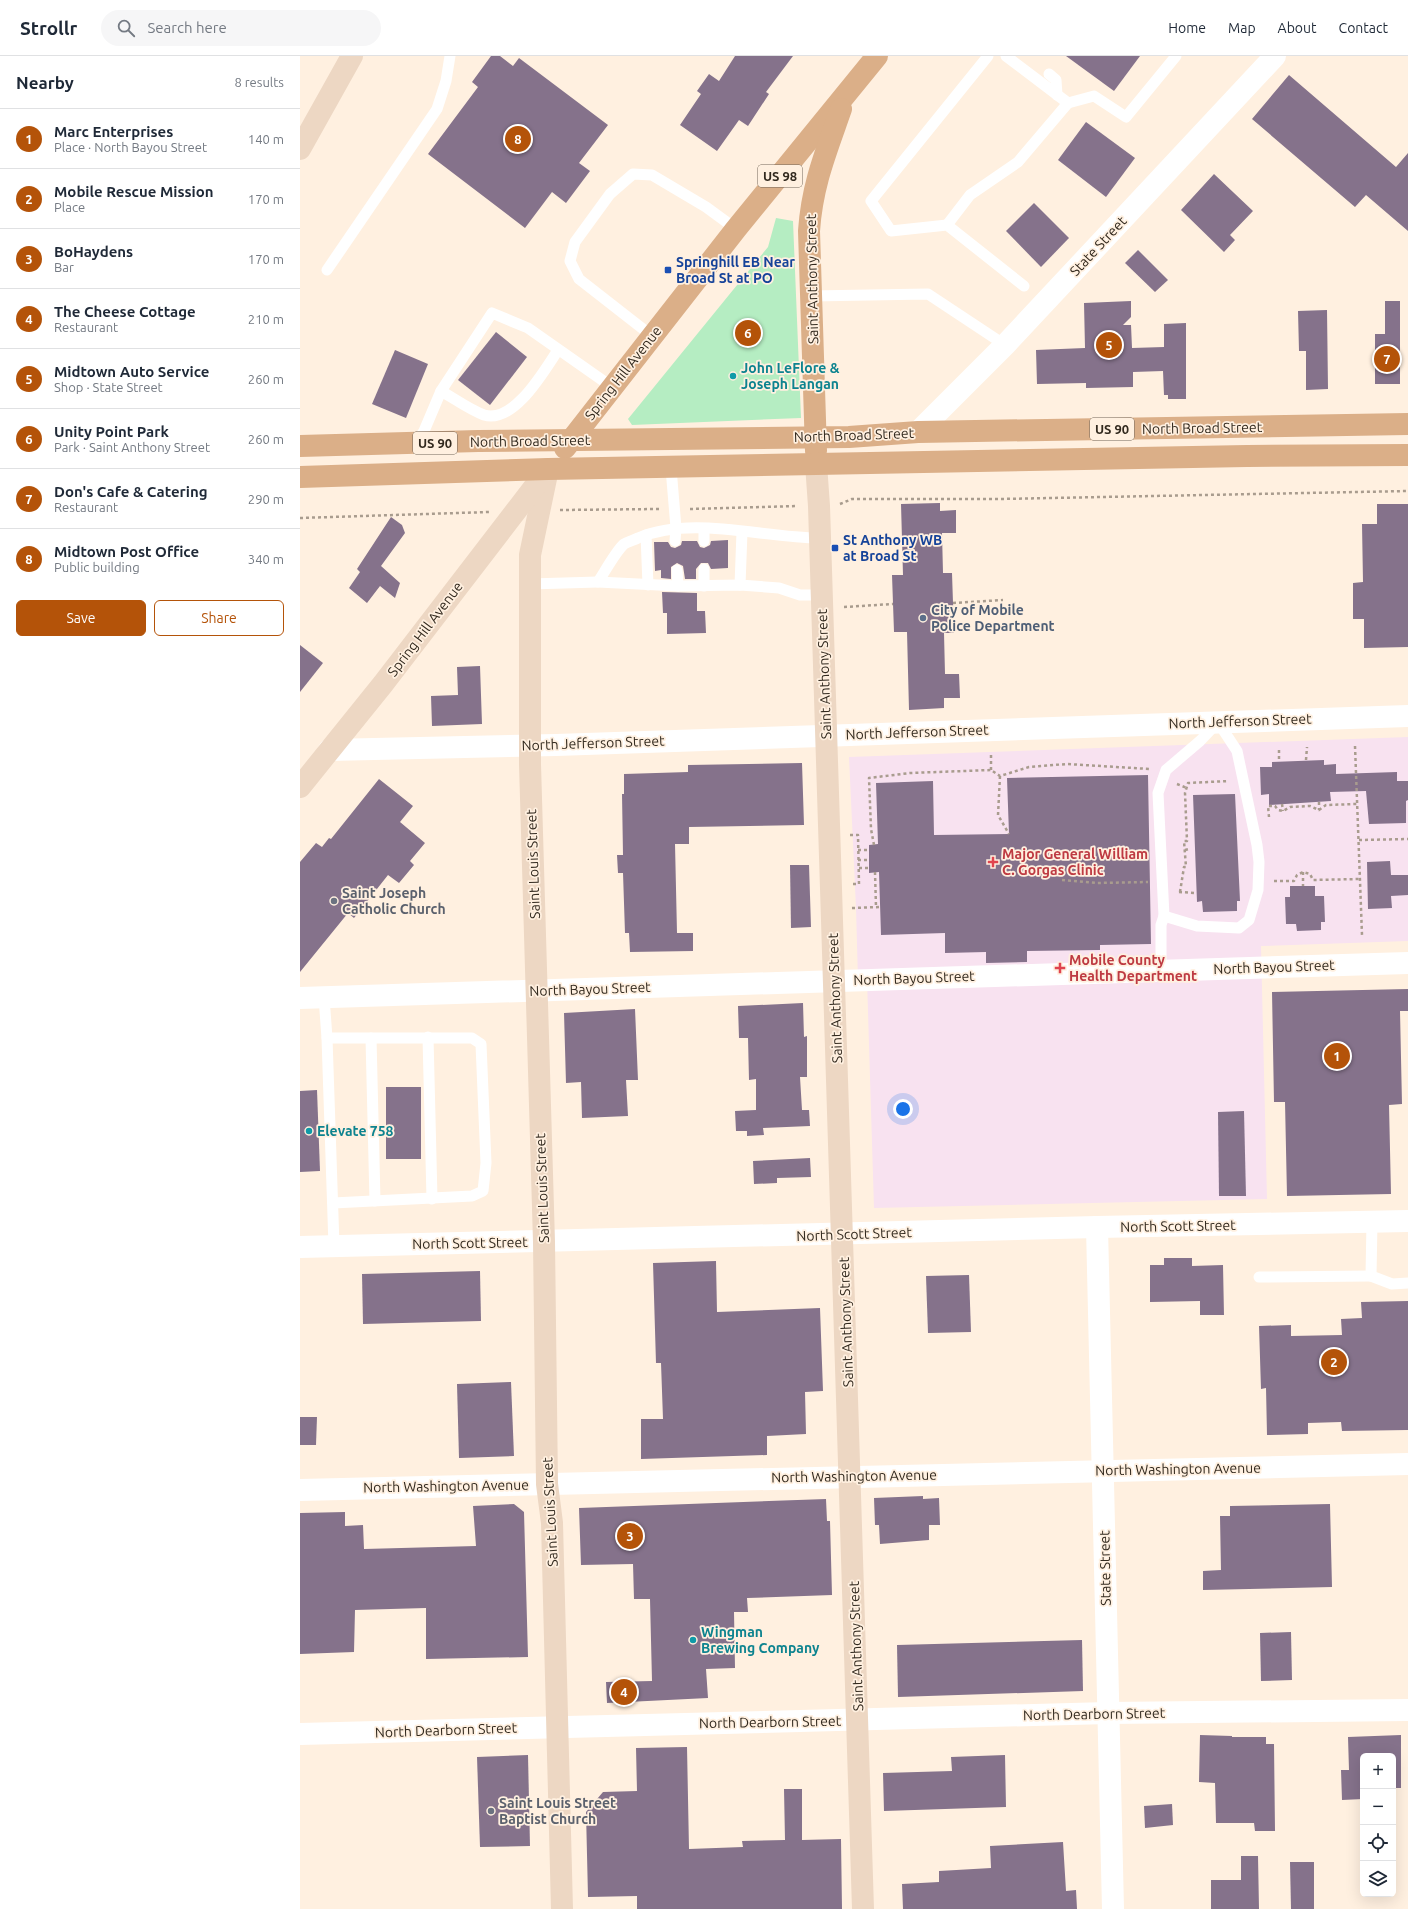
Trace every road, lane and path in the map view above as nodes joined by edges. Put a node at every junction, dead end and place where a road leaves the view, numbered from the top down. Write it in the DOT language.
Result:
graph roads {
  1 [pos="352,56"];
  2 [pos="450,56"];
  3 [pos="877,56"];
  4 [pos="988,56"];
  5 [pos="1006,56"];
  6 [pos="1176,56"];
  7 [pos="1275,56"];
  8 [pos="1049,74"];
  9 [pos="846,93"];
  10 [pos="1058,95"];
  11 [pos="1068,104"];
  12 [pos="300,149"];
  13 [pos="947,225"];
  14 [pos="736,230"];
  15 [pos="327,270"];
  16 [pos="1024,286"];
  17 [pos="811,296"];
  18 [pos="480,330"];
  19 [pos="652,336"];
  20 [pos="1005,346"];
  21 [pos="477,347"];
  22 [pos="558,350"];
  23 [pos="463,369"];
  24 [pos="444,387"];
  25 [pos="612,387"];
  26 [pos="1408,424"];
  27 [pos="918,432"];
  28 [pos="815,437"];
  29 [pos="571,440"];
  30 [pos="416,443"];
  31 [pos="300,446"];
  32 [pos="1408,455"];
  33 [pos="816,464"];
  34 [pos="670,468"];
  35 [pos="548,469"];
  36 [pos="300,477"];
  37 [pos="1408,490"];
  38 [pos="837,505"];
  39 [pos="463,512"];
  40 [pos="300,518"];
  41 [pos="676,528"];
  42 [pos="704,529"];
  43 [pos="742,532"];
  44 [pos="646,534"];
  45 [pos="819,538"];
  46 [pos="704,541"];
  47 [pos="675,542"];
  48 [pos="704,569"];
  49 [pos="677,570"];
  50 [pos="598,582"];
  51 [pos="530,584"];
  52 [pos="648,585"];
  53 [pos="740,585"];
  54 [pos="678,586"];
  55 [pos="704,586"];
  56 [pos="821,595"];
  57 [pos="1003,600"];
  58 [pos="953,603"];
  59 [pos="893,604"];
  60 [pos="841,607"];
  61 [pos="1408,716"];
  62 [pos="1218,722"];
  63 [pos="826,734"];
  64 [pos="530,745"];
  65 [pos="1355,746"];
  66 [pos="1307,747"];
  67 [pos="329,750"];
  68 [pos="1279,750"];
  69 [pos="1306,760"];
  70 [pos="1280,761"];
  71 [pos="1000,776"];
  72 [pos="1164,777"];
  73 [pos="1236,781"];
  74 [pos="300,787"];
  75 [pos="1187,788"];
  76 [pos="1318,802"];
  77 [pos="1282,804"];
  78 [pos="1357,804"];
  79 [pos="1268,806"];
  80 [pos="1319,810"];
  81 [pos="1283,811"];
  82 [pos="1009,834"];
  83 [pos="858,835"];
  84 [pos="1408,839"];
  85 [pos="1359,840"];
  86 [pos="874,845"];
  87 [pos="1189,849"];
  88 [pos="858,850"];
  89 [pos="869,850"];
  90 [pos="1185,850"];
  91 [pos="858,860"];
  92 [pos="869,860"];
  93 [pos="858,868"];
  94 [pos="869,868"];
  95 [pos="875,872"];
  96 [pos="1303,872"];
  97 [pos="1360,878"];
  98 [pos="1062,880"];
  99 [pos="1258,881"];
  100 [pos="1149,882"];
  101 [pos="859,884"];
  102 [pos="1304,886"];
  103 [pos="1176,892"];
  104 [pos="1180,892"];
  105 [pos="1196,893"];
  106 [pos="876,907"];
  107 [pos="880,907"];
  108 [pos="852,908"];
  109 [pos="1164,916"];
  110 [pos="1362,934"];
  111 [pos="1408,963"];
  112 [pos="1161,971"];
  113 [pos="835,980"];
  114 [pos="536,991"];
  115 [pos="324,997"];
  116 [pos="300,998"];
  117 [pos="428,1037"];
  118 [pos="327,1038"];
  119 [pos="371,1038"];
  120 [pos="432,1199"];
  121 [pos="375,1201"];
  122 [pos="333,1203"];
  123 [pos="1408,1221"];
  124 [pos="1372,1222"];
  125 [pos="1097,1227"];
  126 [pos="843,1234"];
  127 [pos="544,1242"];
  128 [pos="334,1246"];
  129 [pos="300,1247"];
  130 [pos="1371,1276"];
  131 [pos="1259,1277"];
  132 [pos="1408,1283"];
  133 [pos="1408,1464"];
  134 [pos="1103,1470"];
  135 [pos="851,1476"];
  136 [pos="548,1484"];
  137 [pos="300,1490"];
  138 [pos="1408,1710"];
  139 [pos="1108,1713"];
  140 [pos="858,1720"];
  141 [pos="558,1727"];
  142 [pos="300,1734"];
  143 [pos="562,1909"];
  144 [pos="863,1909"];
  145 [pos="1113,1909"];
  1 -- 12 [label="street"];
  2 -- 15 [label="lane"];
  3 -- 9 [label="main road, Spring Hill Avenue / US 98"];
  4 -- 13 [label="lane"];
  5 -- 10 [label="lane"];
  6 -- 11 [label="lane"];
  7 -- 20 [label="street, State Street"];
  8 -- 10 [label="lane"];
  9 -- 14 [label="main road, Spring Hill Avenue / US 98"];
  9 -- 17 [label="main road, Saint Anthony Street / US 98"];
  10 -- 11 [label="lane"];
  11 -- 13 [label="lane"];
  13 -- 16 [label="lane"];
  14 -- 19 [label="main road, Spring Hill Avenue / US 98"];
  14 -- 19 [label="lane"];
  17 -- 20 [label="lane"];
  17 -- 28 [label="main road, Saint Anthony Street / US 98"];
  18 -- 21 [label="lane"];
  18 -- 22 [label="lane"];
  18 -- 24 [label="lane"];
  19 -- 25 [label="main road, Spring Hill Avenue / US 98"];
  20 -- 27 [label="street, State Street"];
  22 -- 24 [label="lane"];
  22 -- 25 [label="lane"];
  23 -- 24 [label="lane"];
  24 -- 30 [label="lane"];
  25 -- 29 [label="main road, Spring Hill Avenue / US 98"];
  26 -- 27 [label="main road, North Broad Street / US 90"];
  27 -- 28 [label="main road, North Broad Street / US 90"];
  28 -- 29 [label="main road, North Broad Street / US 90"];
  28 -- 33 [label="main road, Saint Anthony Street / US 98"];
  29 -- 30 [label="main road, North Broad Street / US 90"];
  29 -- 35 [label="main road, Spring Hill Avenue"];
  30 -- 31 [label="main road, North Broad Street / US 90"];
  32 -- 33 [label="main road, North Broad Street / US 90"];
  33 -- 34 [label="main road, North Broad Street / US 90"];
  33 -- 45 [label="street, Saint Anthony Street"];
  34 -- 35 [label="main road, North Broad Street / US 90"];
  34 -- 41 [label="lane"];
  35 -- 36 [label="main road, North Broad Street / US 90"];
  35 -- 51 [label="street, Saint Louis Street"];
  35 -- 67 [label="street, Spring Hill Avenue"];
  37 -- 38 [label="path"];
  39 -- 40 [label="path"];
  41 -- 42 [label="lane"];
  41 -- 44 [label="lane"];
  41 -- 47 [label="lane"];
  42 -- 43 [label="lane"];
  42 -- 46 [label="lane"];
  43 -- 45 [label="lane"];
  43 -- 53 [label="lane"];
  44 -- 50 [label="lane"];
  44 -- 52 [label="lane"];
  45 -- 56 [label="street, Saint Anthony Street"];
  48 -- 55 [label="lane"];
  49 -- 54 [label="lane"];
  50 -- 51 [label="lane"];
  50 -- 52 [label="lane"];
  51 -- 64 [label="street, Saint Louis Street"];
  52 -- 54 [label="lane"];
  53 -- 55 [label="lane"];
  53 -- 56 [label="lane"];
  54 -- 55 [label="lane"];
  56 -- 63 [label="street, Saint Anthony Street"];
  57 -- 58 [label="path"];
  59 -- 60 [label="path"];
  61 -- 62 [label="street, North Jefferson Street"];
  62 -- 63 [label="street, North Jefferson Street"];
  62 -- 72 [label="lane"];
  62 -- 99 [label="lane"];
  63 -- 64 [label="street, North Jefferson Street"];
  63 -- 113 [label="street, Saint Anthony Street"];
  64 -- 67 [label="street, North Jefferson Street"];
  64 -- 114 [label="street, Saint Louis Street"];
  65 -- 78 [label="path"];
  66 -- 69 [label="path"];
  67 -- 74 [label="street, Spring Hill Avenue"];
  68 -- 70 [label="path"];
  71 -- 72 [label="path"];
  71 -- 82 [label="path"];
  71 -- 86 [label="path"];
  72 -- 75 [label="path"];
  72 -- 109 [label="lane"];
  73 -- 75 [label="path"];
  75 -- 90 [label="path"];
  76 -- 80 [label="path"];
  77 -- 81 [label="path"];
  78 -- 80 [label="path"];
  78 -- 85 [label="path"];
  79 -- 81 [label="path"];
  80 -- 81 [label="path"];
  83 -- 88 [label="path"];
  84 -- 85 [label="path"];
  85 -- 97 [label="path"];
  87 -- 90 [label="path"];
  88 -- 89 [label="path"];
  88 -- 91 [label="path"];
  90 -- 104 [label="path"];
  91 -- 92 [label="path"];
  91 -- 93 [label="path"];
  93 -- 94 [label="path"];
  93 -- 101 [label="path"];
  95 -- 106 [label="path"];
  96 -- 97 [label="path"];
  96 -- 99 [label="path"];
  96 -- 102 [label="path"];
  97 -- 110 [label="path"];
  98 -- 100 [label="path"];
  99 -- 109 [label="lane"];
  103 -- 104 [label="path"];
  104 -- 105 [label="path"];
  106 -- 107 [label="path"];
  106 -- 108 [label="path"];
  109 -- 112 [label="lane"];
  111 -- 112 [label="street, North Bayou Street"];
  112 -- 113 [label="street, North Bayou Street"];
  113 -- 114 [label="street, North Bayou Street"];
  113 -- 126 [label="street, Saint Anthony Street"];
  114 -- 115 [label="street, North Bayou Street"];
  114 -- 127 [label="street, Saint Louis Street"];
  115 -- 116 [label="street, North Bayou Street"];
  115 -- 118 [label="lane"];
  117 -- 119 [label="lane"];
  117 -- 120 [label="lane"];
  117 -- 120 [label="lane"];
  118 -- 119 [label="lane"];
  118 -- 122 [label="lane"];
  119 -- 121 [label="lane"];
  120 -- 121 [label="lane"];
  121 -- 122 [label="lane"];
  122 -- 128 [label="lane"];
  123 -- 124 [label="street, North Scott Street"];
  124 -- 125 [label="street, North Scott Street"];
  124 -- 130 [label="lane"];
  125 -- 126 [label="street, North Scott Street"];
  125 -- 134 [label="street, State Street"];
  126 -- 127 [label="street, North Scott Street"];
  126 -- 135 [label="street, Saint Anthony Street"];
  127 -- 128 [label="street, North Scott Street"];
  127 -- 136 [label="street, Saint Louis Street"];
  128 -- 129 [label="street, North Scott Street"];
  130 -- 131 [label="lane"];
  130 -- 132 [label="lane"];
  133 -- 134 [label="street, North Washington Avenue"];
  134 -- 135 [label="street, North Washington Avenue"];
  134 -- 139 [label="street, State Street"];
  135 -- 136 [label="street, North Washington Avenue"];
  135 -- 140 [label="street, Saint Anthony Street"];
  136 -- 137 [label="street, North Washington Avenue"];
  136 -- 141 [label="street, Saint Louis Street"];
  138 -- 139 [label="street, North Dearborn Street"];
  139 -- 140 [label="street, North Dearborn Street"];
  139 -- 145 [label="street, State Street"];
  140 -- 141 [label="street, North Dearborn Street"];
  140 -- 144 [label="street, Saint Anthony Street"];
  141 -- 142 [label="street, North Dearborn Street"];
  141 -- 143 [label="street, Saint Louis Street"];
}
